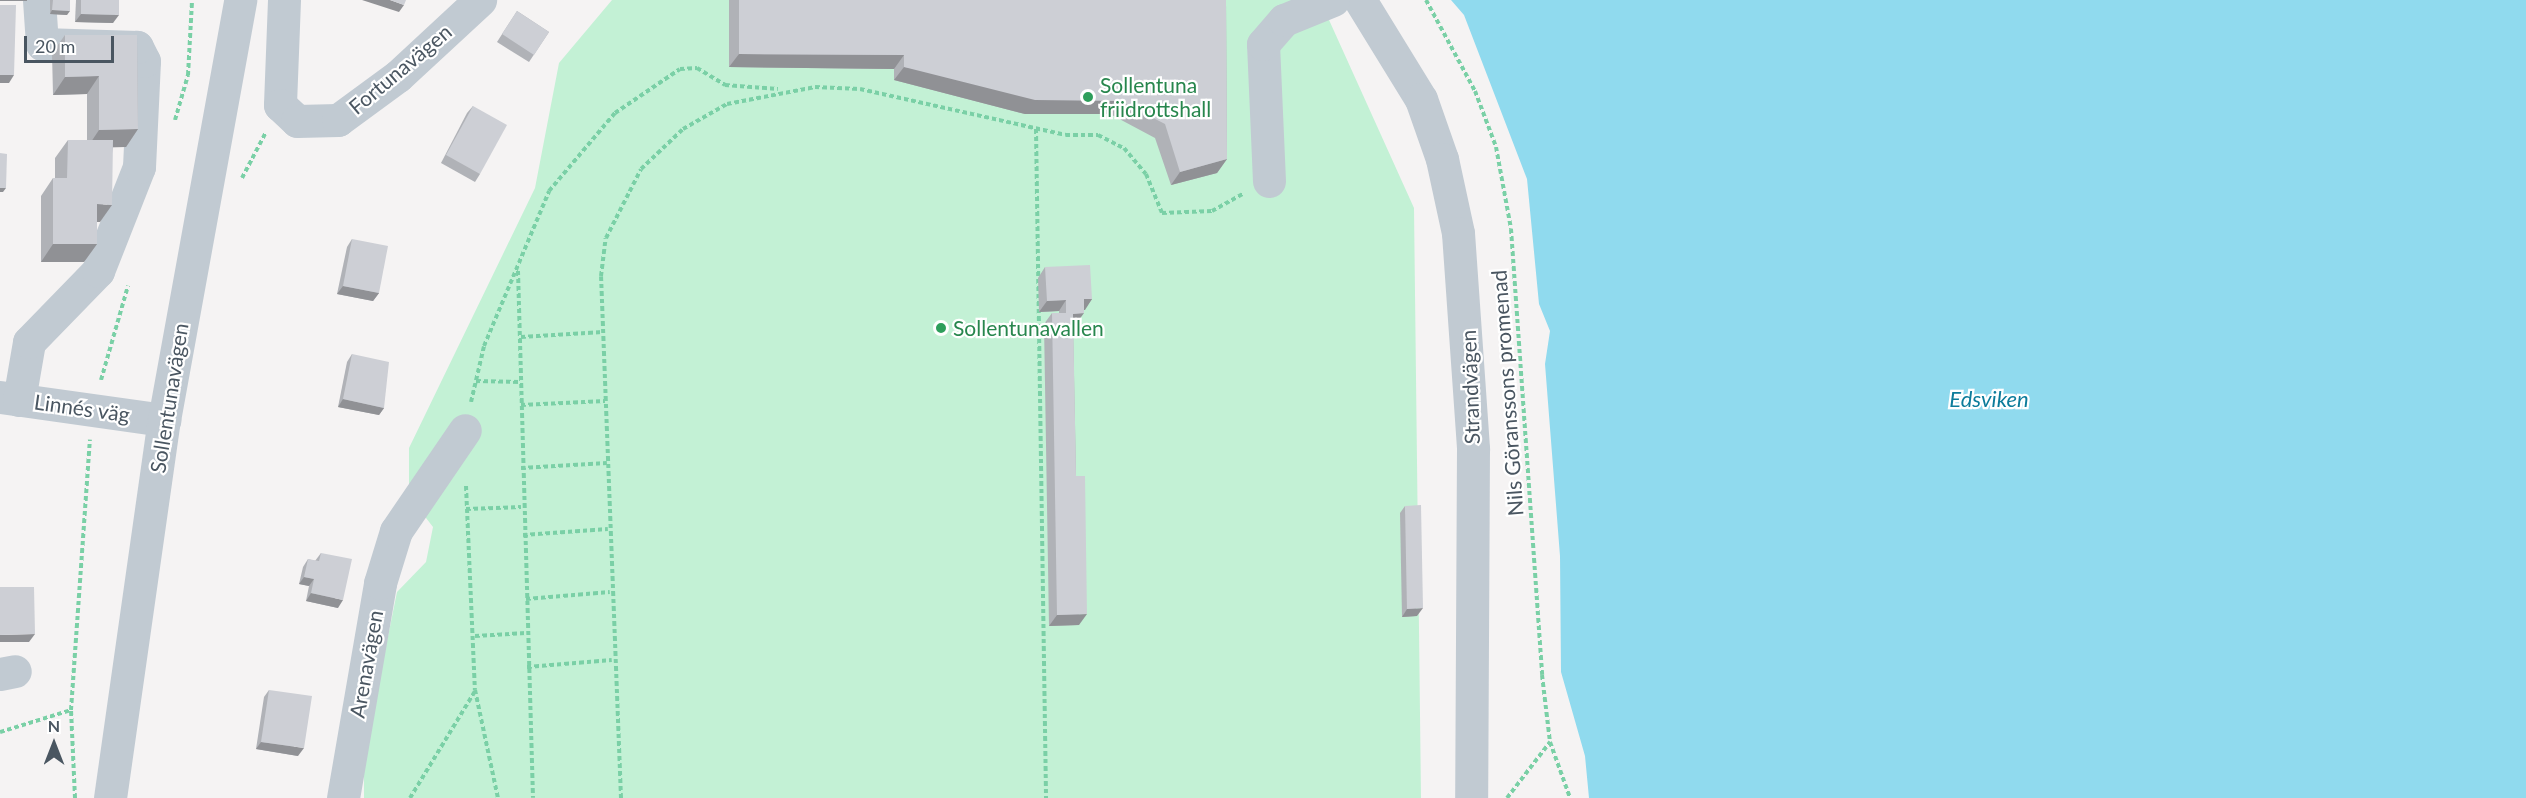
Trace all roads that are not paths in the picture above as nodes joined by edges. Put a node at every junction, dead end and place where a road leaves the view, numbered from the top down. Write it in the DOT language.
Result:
graph roads {
  1 [pos="39,0"];
  2 [pos="240,0"];
  3 [pos="284,0"];
  4 [pos="480,0"];
  5 [pos="1333,0"];
  6 [pos="1360,0"];
  7 [pos="1269,181"];
  8 [pos="10,398"];
  9 [pos="164,420"];
  10 [pos="465,430"];
  11 [pos="110,798"];
  12 [pos="343,798"];
  13 [pos="1471,798"];
  1 -- 8 [label="street"];
  2 -- 9 [label="street, Sollentunavägen"];
  3 -- 4 [label="street, Fortunavägen"];
  5 -- 7 [label="street"];
  6 -- 13 [label="street, Strandvägen"];
  8 -- 9 [label="street, Linnés väg"];
  9 -- 11 [label="street, Sollentunavägen"];
  10 -- 12 [label="street, Arenavägen"];
}
